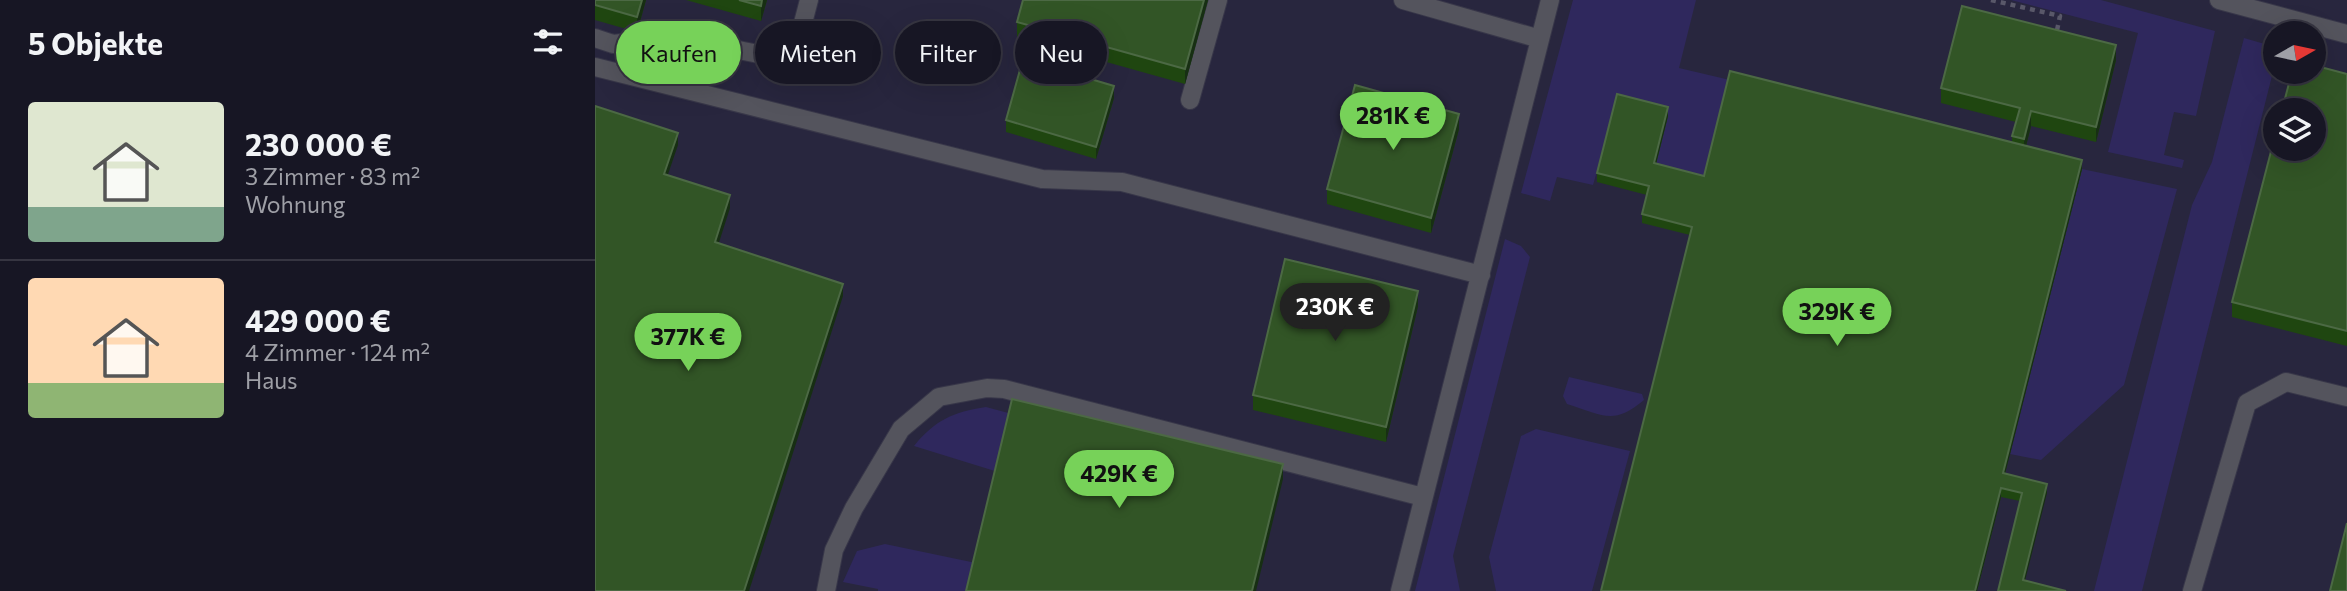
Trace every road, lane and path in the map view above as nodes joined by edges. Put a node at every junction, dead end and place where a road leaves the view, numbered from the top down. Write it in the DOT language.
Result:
graph roads {
  1 [pos="809,0"];
  2 [pos="1218,0"];
  3 [pos="1403,0"];
  4 [pos="1550,0"];
  5 [pos="1991,0"];
  6 [pos="2219,0"];
  7 [pos="2347,34"];
  8 [pos="595,38"];
  9 [pos="1540,39"];
  10 [pos="2053,44"];
  11 [pos="595,67"];
  12 [pos="1190,100"];
  13 [pos="1481,275"];
  14 [pos="2347,397"];
  15 [pos="1423,497"];
  16 [pos="826,591"];
  17 [pos="1401,591"];
  18 [pos="2192,591"];
  1 -- 8 [label="street"];
  2 -- 12 [label="street"];
  3 -- 9 [label="street"];
  4 -- 9 [label="street"];
  5 -- 10 [label="path"];
  6 -- 7 [label="street"];
  9 -- 13 [label="street"];
  11 -- 13 [label="street"];
  13 -- 15 [label="street"];
  14 -- 18 [label="street"];
  15 -- 16 [label="street"];
  15 -- 17 [label="street"];
}
